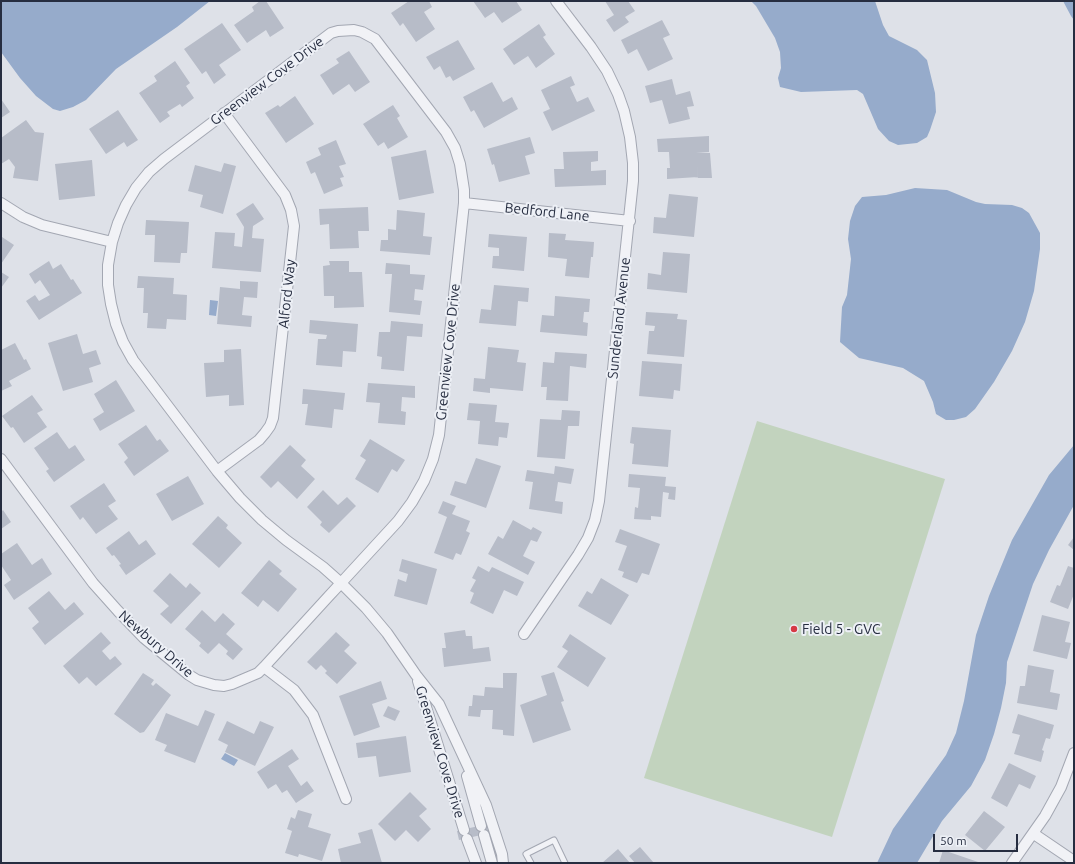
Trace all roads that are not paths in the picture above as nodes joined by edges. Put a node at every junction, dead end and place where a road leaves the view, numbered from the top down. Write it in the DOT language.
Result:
graph roads {
  1 [pos="556,1"];
  2 [pos="224,114"];
  3 [pos="1,203"];
  4 [pos="464,203"];
  5 [pos="630,221"];
  6 [pos="112,242"];
  7 [pos="1,459"];
  8 [pos="217,471"];
  9 [pos="341,583"];
  10 [pos="524,634"];
  11 [pos="264,667"];
  12 [pos="416,675"];
  13 [pos="459,745"];
  14 [pos="1074,752"];
  15 [pos="346,799"];
  16 [pos="1034,834"];
  17 [pos="1074,861"];
  18 [pos="476,863"];
  19 [pos="492,863"];
  20 [pos="503,863"];
  21 [pos="531,863"];
  22 [pos="565,863"];
  23 [pos="1012,863"];
  1 -- 5 [label="street, Sunderland Avenue"];
  2 -- 4 [label="street, Greenview Cove Drive"];
  2 -- 6 [label="street, Greenview Cove Drive"];
  2 -- 8 [label="street, Alford Way"];
  3 -- 6 [label="street"];
  4 -- 5 [label="street, Bedford Lane"];
  4 -- 9 [label="street, Greenview Cove Drive"];
  5 -- 10 [label="street, Sunderland Avenue"];
  6 -- 8 [label="street, Greenview Cove Drive"];
  7 -- 11 [label="street, Newbury Drive"];
  8 -- 9 [label="street, Greenview Cove Drive"];
  9 -- 11 [label="street, Newbury Drive"];
  9 -- 12 [label="street, Greenview Cove Drive"];
  11 -- 15 [label="street"];
  12 -- 13 [label="street, Greenview Cove Drive"];
  12 -- 18 [label="street, Greenview Cove Drive"];
  13 -- 19 [label="street, Greenview Cove Drive"];
  13 -- 20 [label="street, Greenview Cove Drive"];
  14 -- 16 [label="street"];
  16 -- 17 [label="street"];
  16 -- 23 [label="street"];
  21 -- 22 [label="lane"];
}
